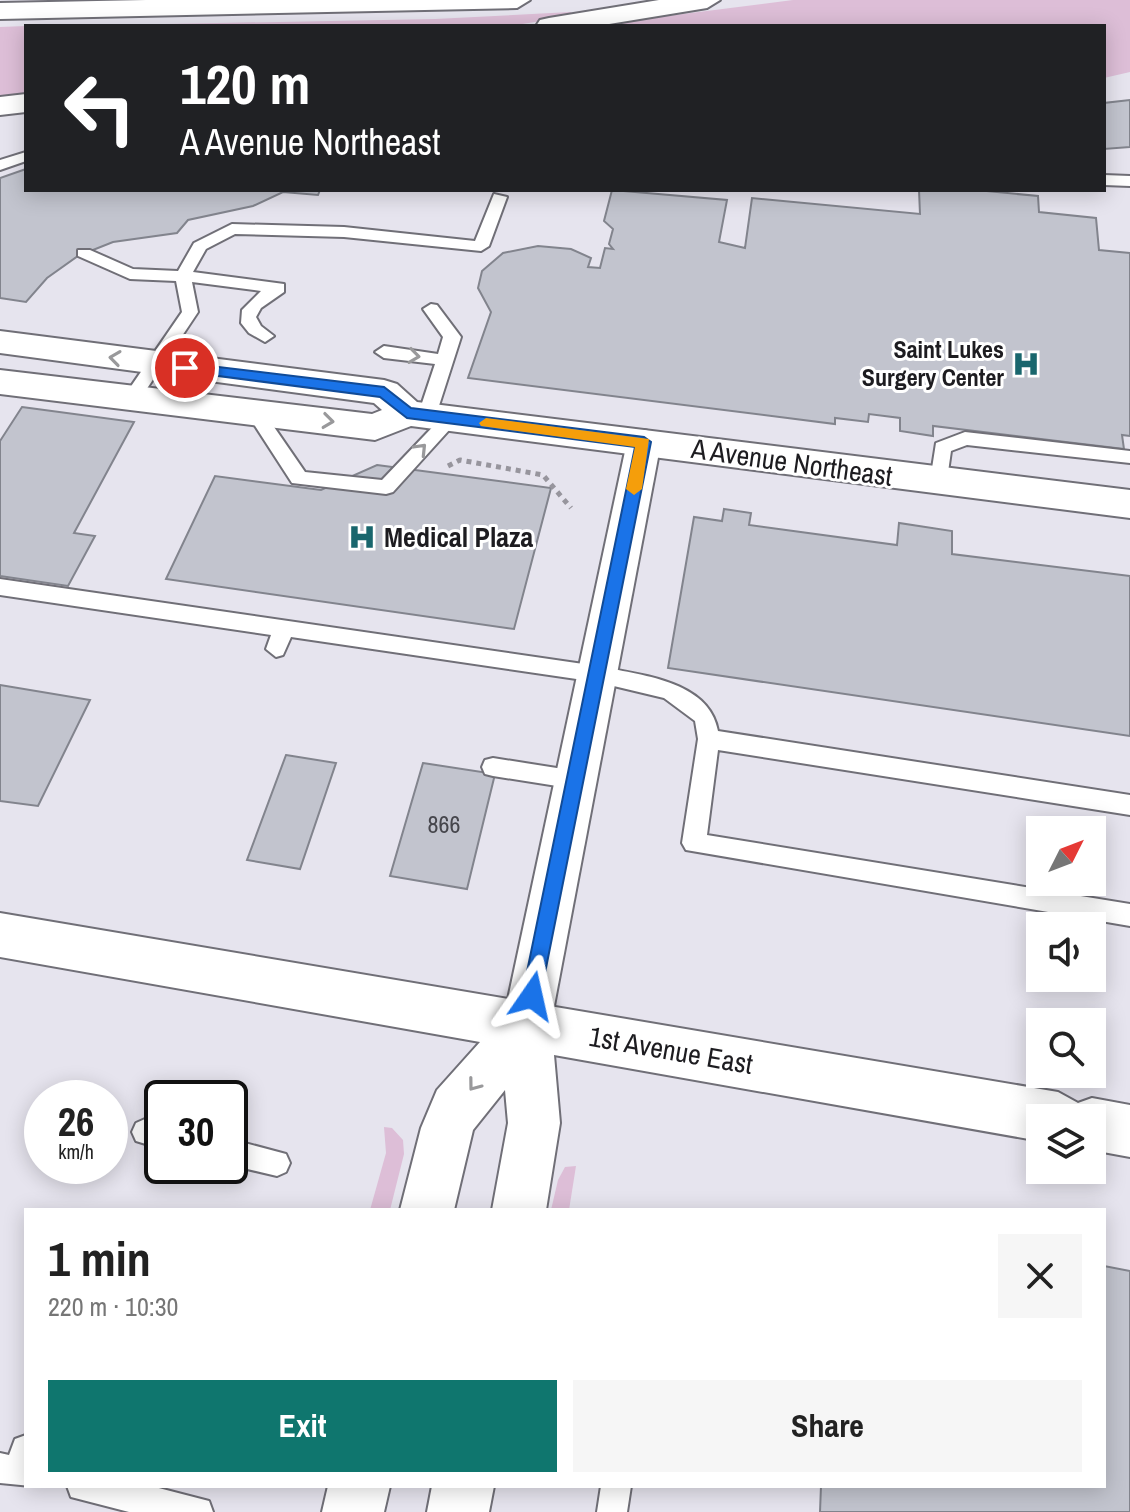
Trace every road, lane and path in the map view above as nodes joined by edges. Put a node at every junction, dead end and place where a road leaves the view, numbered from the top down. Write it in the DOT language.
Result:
graph roads {
  1 [pos="517,0"];
  2 [pos="707,0"];
  3 [pos="0,11"];
  4 [pos="561,24"];
  5 [pos="24,103"];
  6 [pos="0,106"];
  7 [pos="24,157"];
  8 [pos="0,165"];
  9 [pos="1106,180"];
  10 [pos="1130,181"];
  11 [pos="499,197"];
  12 [pos="84,253"];
  13 [pos="183,276"];
  14 [pos="431,309"];
  15 [pos="265,336"];
  16 [pos="0,342"];
  17 [pos="384,352"];
  18 [pos="444,360"];
  19 [pos="157,364"];
  20 [pos="0,382"];
  21 [pos="132,398"];
  22 [pos="255,412"];
  23 [pos="428,415"];
  24 [pos="644,442"];
  25 [pos="1130,457"];
  26 [pos="939,481"];
  27 [pos="1130,504"];
  28 [pos="0,588"];
  29 [pos="187,614"];
  30 [pos="284,629"];
  31 [pos="178,634"];
  32 [pos="276,649"];
  33 [pos="597,674"];
  34 [pos="709,739"];
  35 [pos="493,767"];
  36 [pos="576,780"];
  37 [pos="1130,805"];
  38 [pos="1130,915"];
  39 [pos="0,935"];
  40 [pos="526,1027"];
  41 [pos="1026,1113"];
  42 [pos="1106,1127"];
  43 [pos="1130,1131"];
  44 [pos="248,1156"];
  45 [pos="277,1163"];
  46 [pos="427,1208"];
  47 [pos="519,1208"];
  48 [pos="95,1488"];
  49 [pos="359,1488"];
  50 [pos="463,1488"];
  51 [pos="616,1488"];
  52 [pos="182,1501"];
  53 [pos="353,1512"];
  54 [pos="458,1512"];
  55 [pos="612,1512"];
  1 -- 3 [label="main road"];
  2 -- 4 [label="main road"];
  5 -- 6 [label="main road"];
  7 -- 8 [label="lane"];
  9 -- 10 [label="lane"];
  11 -- 13 [label="lane"];
  12 -- 13 [label="lane"];
  13 -- 15 [label="lane"];
  13 -- 19 [label="lane"];
  14 -- 18 [label="lane"];
  19 -- 16 [label="main road, A Avenue Northeast, one-way"];
  17 -- 18 [label="lane, one-way"];
  18 -- 23 [label="lane"];
  19 -- 21 [label="lane"];
  19 -- 23 [label="main road, A Avenue Northeast"];
  20 -- 21 [label="main road, A Avenue Northeast"];
  21 -- 22 [label="main road, A Avenue Northeast"];
  22 -- 23 [label="main road, A Avenue Northeast, one-way"];
  22 -- 23 [label="lane, one-way"];
  23 -- 24 [label="main road, A Avenue Northeast"];
  24 -- 26 [label="main road, A Avenue Northeast"];
  24 -- 33 [label="street"];
  25 -- 26 [label="lane"];
  26 -- 27 [label="main road, A Avenue Northeast"];
  28 -- 29 [label="lane"];
  29 -- 30 [label="lane"];
  29 -- 31 [label="lane"];
  30 -- 32 [label="lane"];
  30 -- 33 [label="lane"];
  33 -- 34 [label="lane"];
  33 -- 36 [label="street"];
  34 -- 37 [label="lane"];
  34 -- 38 [label="lane"];
  35 -- 36 [label="lane"];
  36 -- 40 [label="street"];
  39 -- 40 [label="main road, 1st Avenue East"];
  40 -- 41 [label="main road, 1st Avenue East"];
  40 -- 46 [label="main road, one-way"];
  40 -- 47 [label="main road"];
  42 -- 43 [label="main road"];
  44 -- 45 [label="lane"];
  48 -- 52 [label="lane"];
  49 -- 53 [label="main road"];
  50 -- 54 [label="main road"];
  51 -- 55 [label="lane"];
}
